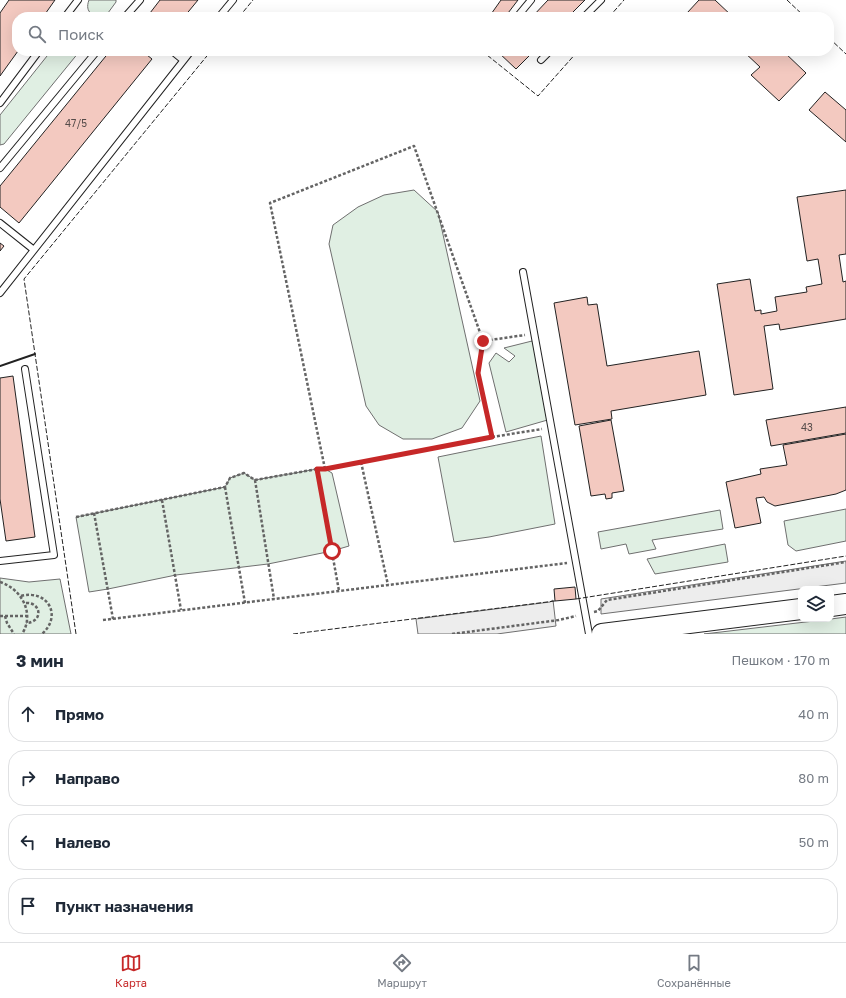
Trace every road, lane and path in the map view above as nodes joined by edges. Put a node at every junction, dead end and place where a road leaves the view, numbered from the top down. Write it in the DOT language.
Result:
graph roads {
  1 [pos="78,0"];
  2 [pos="140,0"];
  3 [pos="233,0"];
  4 [pos="531,0"];
  5 [pos="601,0"];
  6 [pos="69,12"];
  7 [pos="130,12"];
  8 [pos="223,12"];
  9 [pos="521,12"];
  10 [pos="589,12"];
  11 [pos="35,56"];
  12 [pos="93,56"];
  13 [pos="178,56"];
  14 [pos="187,56"];
  15 [pos="545,56"];
  16 [pos="183,60"];
  17 [pos="541,60"];
  18 [pos="0,103"];
  19 [pos="0,168"];
  20 [pos="0,223"];
  21 [pos="34,250"];
  22 [pos="523,272"];
  23 [pos="0,293"];
  24 [pos="534,333"];
  25 [pos="483,341"];
  26 [pos="25,369"];
  27 [pos="551,428"];
  28 [pos="492,437"];
  29 [pos="361,462"];
  30 [pos="317,469"];
  31 [pos="325,469"];
  32 [pos="255,480"];
  33 [pos="225,487"];
  34 [pos="162,500"];
  35 [pos="94,513"];
  36 [pos="76,517"];
  37 [pos="0,561"];
  38 [pos="575,562"];
  39 [pos="846,562"];
  40 [pos="0,582"];
  41 [pos="388,585"];
  42 [pos="339,591"];
  43 [pos="20,596"];
  44 [pos="274,599"];
  45 [pos="245,602"];
  46 [pos="26,604"];
  47 [pos="846,604"];
  48 [pos="834,606"];
  49 [pos="798,609"];
  50 [pos="181,610"];
  51 [pos="585,614"];
  52 [pos="0,616"];
  53 [pos="5,616"];
  54 [pos="27,616"];
  55 [pos="113,619"];
  56 [pos="103,620"];
  57 [pos="26,623"];
  58 [pos="14,634"];
  59 [pos="22,634"];
  60 [pos="42,634"];
  61 [pos="452,634"];
  62 [pos="589,634"];
  63 [pos="602,634"];
  1 -- 6 [label="lane"];
  2 -- 7 [label="lane"];
  3 -- 8 [label="lane"];
  4 -- 9 [label="lane"];
  5 -- 10 [label="lane"];
  11 -- 18 [label="lane"];
  12 -- 19 [label="lane"];
  13 -- 16 [label="lane"];
  14 -- 16 [label="lane"];
  15 -- 17 [label="lane"];
  16 -- 21 [label="lane"];
  20 -- 21 [label="lane"];
  21 -- 23 [label="lane"];
  22 -- 24 [label="lane"];
  24 -- 25 [label="path"];
  24 -- 27 [label="lane"];
  25 -- 28 [label="path"];
  25 -- 31 [label="path"];
  26 -- 37 [label="lane"];
  27 -- 28 [label="path"];
  27 -- 38 [label="lane"];
  28 -- 29 [label="path"];
  29 -- 31 [label="path"];
  29 -- 41 [label="path"];
  30 -- 31 [label="path"];
  30 -- 32 [label="path"];
  30 -- 42 [label="path"];
  32 -- 33 [label="path"];
  32 -- 44 [label="path"];
  33 -- 34 [label="path"];
  33 -- 45 [label="path"];
  34 -- 35 [label="path"];
  34 -- 50 [label="path"];
  35 -- 36 [label="path"];
  35 -- 55 [label="path"];
  38 -- 41 [label="path"];
  38 -- 51 [label="lane"];
  39 -- 51 [label="path"];
  40 -- 43 [label="path"];
  41 -- 42 [label="path"];
  42 -- 44 [label="path"];
  43 -- 46 [label="path"];
  43 -- 60 [label="path"];
  44 -- 45 [label="path"];
  45 -- 50 [label="path"];
  46 -- 54 [label="path"];
  46 -- 57 [label="path"];
  47 -- 48 [label="main road"];
  49 -- 63 [label="main road"];
  50 -- 55 [label="path"];
  51 -- 61 [label="path"];
  51 -- 62 [label="lane"];
  52 -- 53 [label="path"];
  53 -- 54 [label="path"];
  53 -- 58 [label="path"];
  54 -- 57 [label="path"];
  55 -- 56 [label="path"];
  57 -- 59 [label="path"];
}
